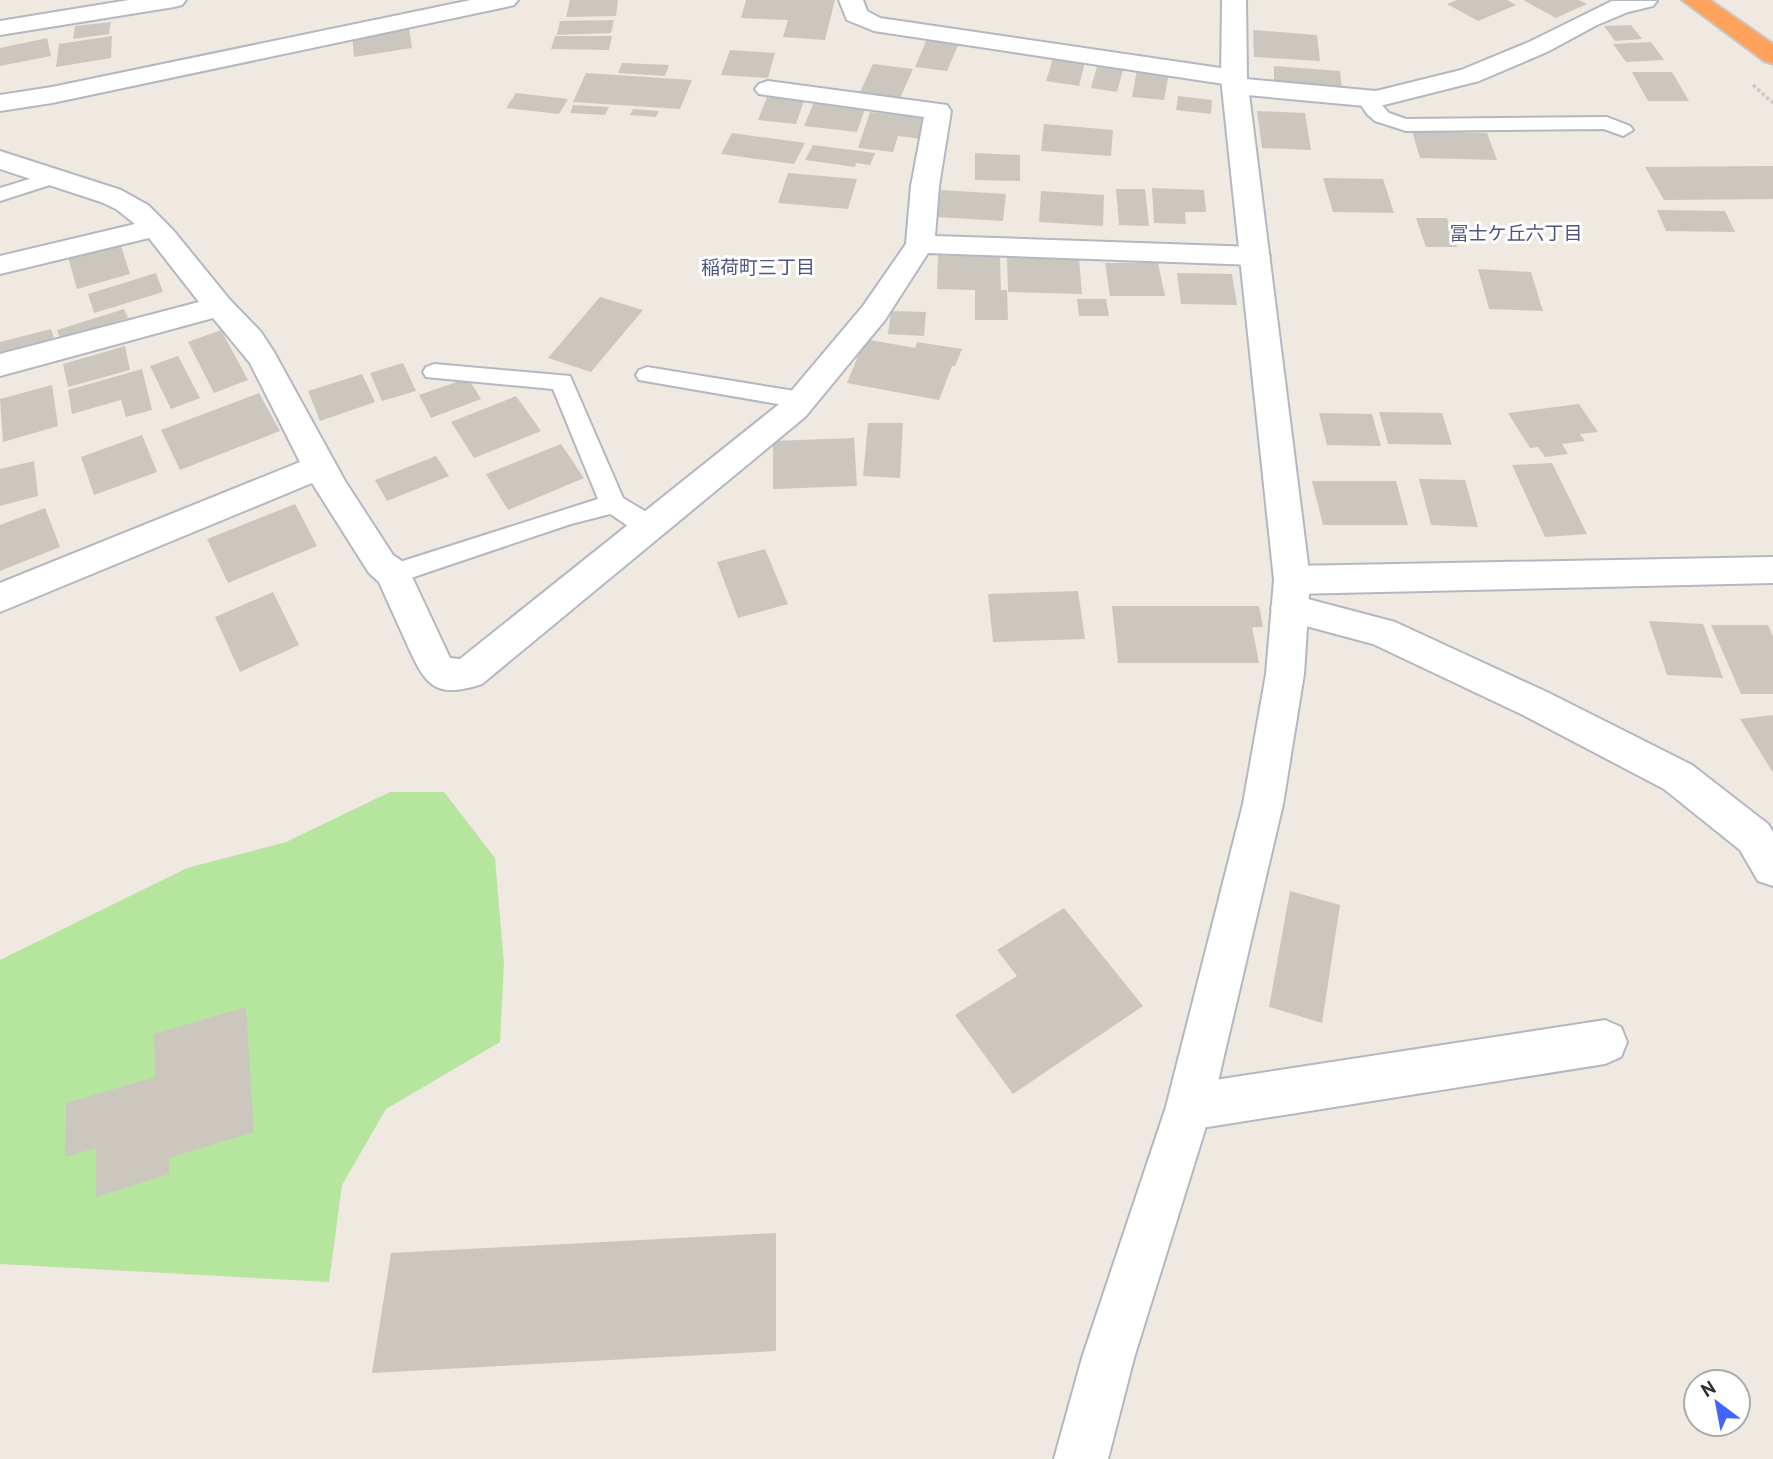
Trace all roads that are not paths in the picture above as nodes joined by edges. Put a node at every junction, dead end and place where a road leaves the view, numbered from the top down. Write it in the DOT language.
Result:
graph roads {
  1 [pos="174,0"];
  2 [pos="506,0"];
  3 [pos="851,0"];
  4 [pos="1234,0"];
  5 [pos="1694,0"];
  6 [pos="1645,1"];
  7 [pos="0,28"];
  8 [pos="1773,56"];
  9 [pos="1235,82"];
  10 [pos="768,89"];
  11 [pos="1366,99"];
  12 [pos="0,103"];
  13 [pos="1623,130"];
  14 [pos="0,159"];
  15 [pos="49,179"];
  16 [pos="0,195"];
  17 [pos="154,228"];
  18 [pos="920,244"];
  19 [pos="1255,256"];
  20 [pos="0,265"];
  21 [pos="219,307"];
  22 [pos="0,365"];
  23 [pos="434,372"];
  24 [pos="647,375"];
  25 [pos="801,400"];
  26 [pos="320,467"];
  27 [pos="613,503"];
  28 [pos="649,526"];
  29 [pos="1773,570"];
  30 [pos="393,574"];
  31 [pos="1291,594"];
  32 [pos="0,598"];
  33 [pos="1767,847"];
  34 [pos="1605,1042"];
  35 [pos="1189,1107"];
  36 [pos="1081,1459"];
  1 -- 7 [label="street"];
  2 -- 12 [label="street"];
  3 -- 9 [label="street"];
  4 -- 9 [label="street"];
  5 -- 8 [label="highway"];
  6 -- 11 [label="street"];
  9 -- 11 [label="street"];
  9 -- 19 [label="street"];
  10 -- 18 [label="street"];
  11 -- 13 [label="lane"];
  14 -- 15 [label="street"];
  15 -- 16 [label="lane"];
  15 -- 17 [label="street"];
  17 -- 20 [label="street"];
  17 -- 21 [label="street"];
  18 -- 19 [label="street"];
  18 -- 25 [label="street"];
  19 -- 31 [label="street"];
  21 -- 22 [label="street"];
  21 -- 26 [label="street"];
  23 -- 27 [label="lane"];
  24 -- 25 [label="lane"];
  25 -- 28 [label="street"];
  26 -- 30 [label="street"];
  26 -- 32 [label="street"];
  27 -- 28 [label="lane"];
  27 -- 30 [label="lane"];
  28 -- 30 [label="street"];
  29 -- 31 [label="street"];
  31 -- 33 [label="street"];
  31 -- 35 [label="street"];
  34 -- 35 [label="street"];
  35 -- 36 [label="street"];
}
